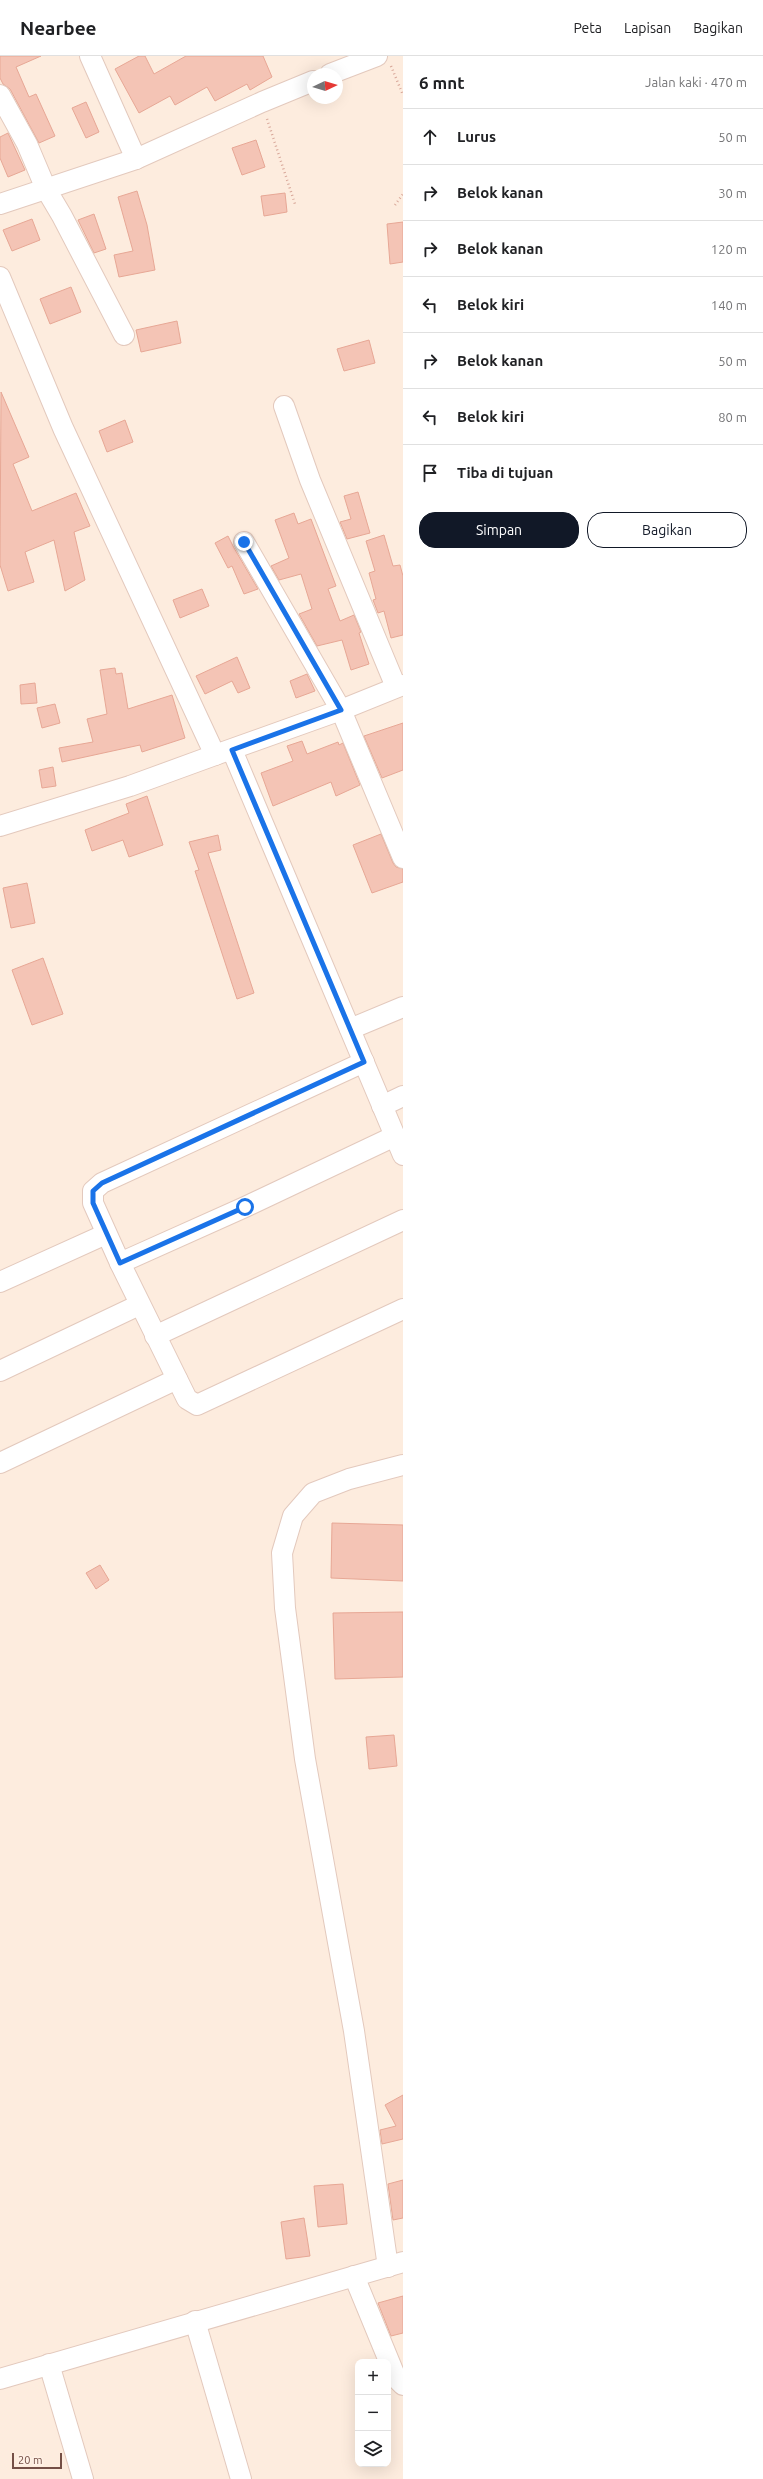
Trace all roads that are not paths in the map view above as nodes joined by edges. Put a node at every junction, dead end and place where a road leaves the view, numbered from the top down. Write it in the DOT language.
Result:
graph roads {
  1 [pos="90,56"];
  2 [pos="379,58"];
  3 [pos="343,70"];
  4 [pos="307,83"];
  5 [pos="0,95"];
  6 [pos="136,159"];
  7 [pos="46,189"];
  8 [pos="0,204"];
  9 [pos="0,277"];
  10 [pos="124,335"];
  11 [pos="284,406"];
  12 [pos="244,542"];
  13 [pos="400,686"];
  14 [pos="341,710"];
  15 [pos="224,752"];
  16 [pos="0,826"];
  17 [pos="403,858"];
  18 [pos="403,1008"];
  19 [pos="350,1029"];
  20 [pos="364,1062"];
  21 [pos="403,1096"];
  22 [pos="382,1106"];
  23 [pos="395,1136"];
  24 [pos="403,1155"];
  25 [pos="403,1220"];
  26 [pos="106,1234"];
  27 [pos="120,1263"];
  28 [pos="0,1282"];
  29 [pos="140,1305"];
  30 [pos="403,1309"];
  31 [pos="155,1336"];
  32 [pos="0,1371"];
  33 [pos="177,1380"];
  34 [pos="0,1463"];
  35 [pos="403,1465"];
  36 [pos="395,2264"];
  37 [pos="354,2276"];
  38 [pos="195,2321"];
  39 [pos="49,2364"];
  40 [pos="0,2379"];
  41 [pos="403,2385"];
  42 [pos="83,2479"];
  43 [pos="241,2479"];
  1 -- 6 [label="street"];
  2 -- 3 [label="street"];
  4 -- 6 [label="street"];
  5 -- 7 [label="street"];
  6 -- 7 [label="street"];
  7 -- 8 [label="street"];
  7 -- 10 [label="street"];
  9 -- 15 [label="street"];
  11 -- 13 [label="street"];
  12 -- 14 [label="street"];
  13 -- 14 [label="street"];
  14 -- 15 [label="street"];
  14 -- 17 [label="street"];
  15 -- 16 [label="street"];
  15 -- 19 [label="street"];
  18 -- 19 [label="street"];
  19 -- 20 [label="street"];
  20 -- 22 [label="street"];
  20 -- 26 [label="street"];
  21 -- 22 [label="street"];
  22 -- 23 [label="street"];
  23 -- 24 [label="street"];
  23 -- 27 [label="street"];
  25 -- 31 [label="street"];
  26 -- 27 [label="street"];
  26 -- 28 [label="street"];
  27 -- 29 [label="street"];
  29 -- 31 [label="street"];
  29 -- 32 [label="street"];
  30 -- 33 [label="street"];
  31 -- 33 [label="street"];
  33 -- 34 [label="street"];
  35 -- 36 [label="street"];
  36 -- 37 [label="street"];
  37 -- 38 [label="street"];
  37 -- 41 [label="street"];
  38 -- 39 [label="street"];
  38 -- 43 [label="street"];
  39 -- 40 [label="street"];
  39 -- 42 [label="street"];
}
